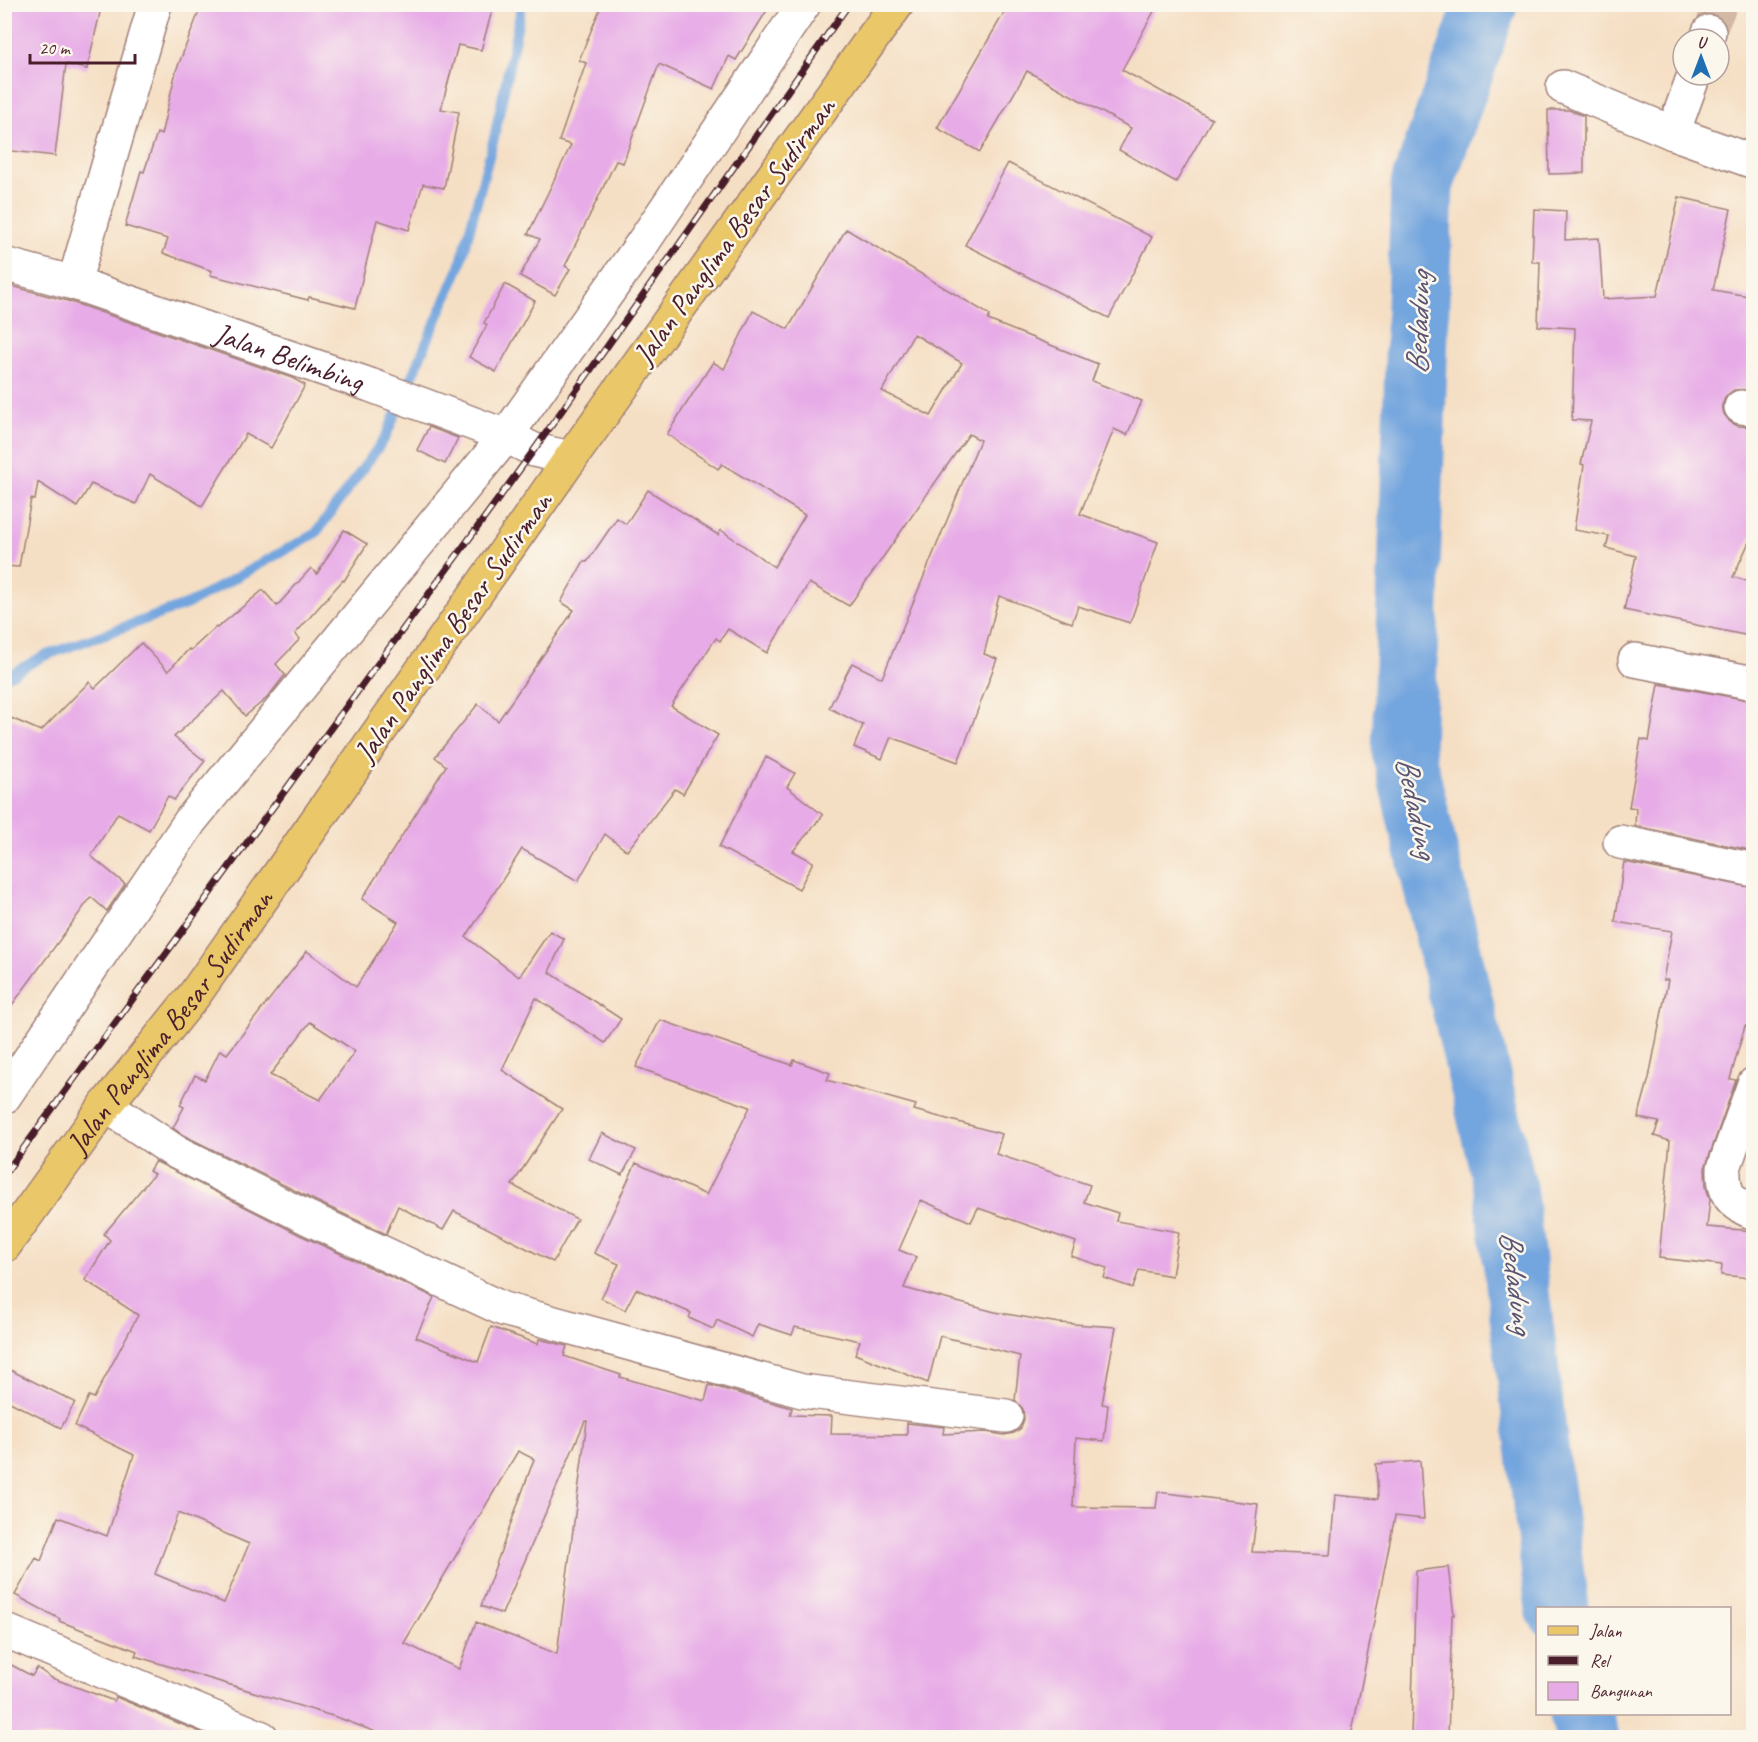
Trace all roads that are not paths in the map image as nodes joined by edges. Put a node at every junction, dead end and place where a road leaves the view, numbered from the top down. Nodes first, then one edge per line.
1 (155, 4) edge
2 (804, 4) edge
3 (897, 4) edge
4 (1563, 87) dead end
5 (1690, 87) edge
6 (1673, 133) junction
7 (1754, 162) edge
8 (4, 264) edge
9 (74, 283) junction
10 (506, 436) junction
11 (571, 458) junction
12 (1635, 660) dead end
13 (1754, 683) edge
14 (1620, 842) dead end
15 (1754, 870) edge
16 (1754, 1084) edge
17 (4, 1096) edge
18 (105, 1105) junction
19 (1754, 1213) edge
20 (4, 1246) edge
21 (1006, 1416) dead end
22 (4, 1630) edge
23 (262, 1737) edge

1 - 9 street
2 - 10 street
3 - 11 main road, Jalan Panglima Besar Sudirman
4 - 6 street
5 - 6 street
6 - 7 street
8 - 9 street, Jalan Belimbing
9 - 10 street, Jalan Belimbing
10 - 11 street, Jalan Belimbing
10 - 17 street
11 - 18 main road, Jalan Panglima Besar Sudirman
12 - 13 street
14 - 15 street
16 - 19 street
18 - 20 main road, Jalan Panglima Besar Sudirman
18 - 21 street
22 - 23 street

